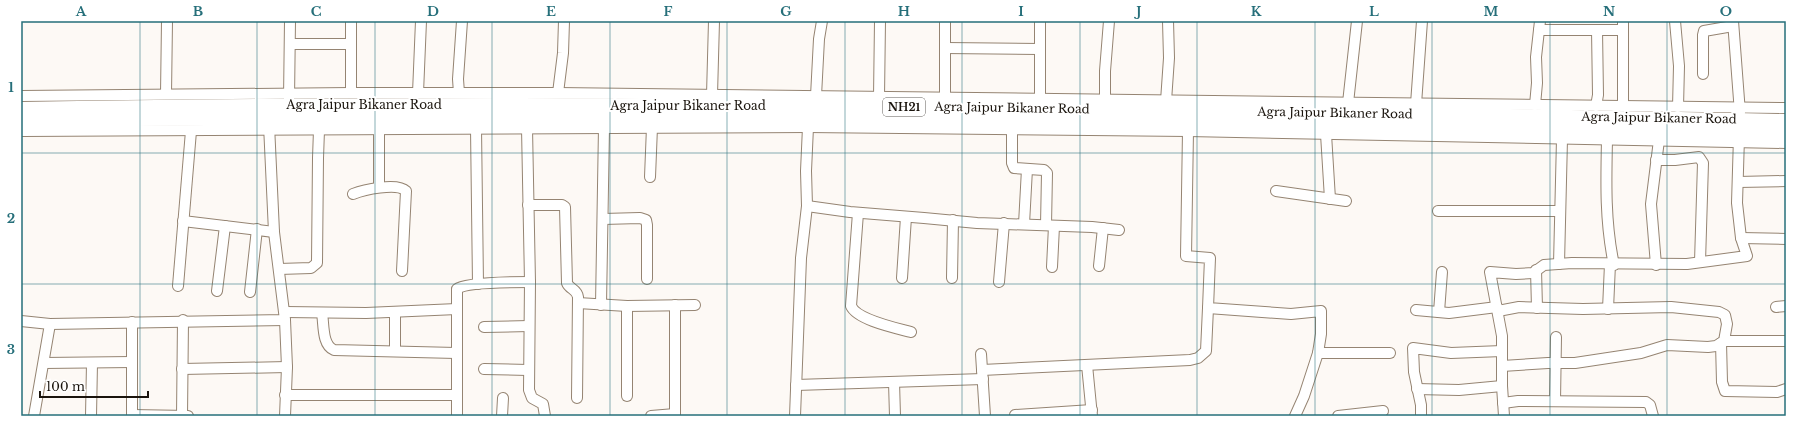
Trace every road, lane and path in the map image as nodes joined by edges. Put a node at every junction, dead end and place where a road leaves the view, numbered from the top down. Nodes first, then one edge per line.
1 (167, 21) edge
2 (290, 21) edge
3 (351, 21) edge
4 (421, 21) edge
5 (462, 21) edge
6 (564, 21) edge
7 (714, 21) edge
8 (822, 21) edge
9 (880, 21) edge
10 (945, 21) edge
11 (1040, 21) edge
12 (1109, 21) edge
13 (1168, 21) edge
14 (1357, 21) edge
15 (1422, 21) edge
16 (1675, 21) edge
17 (1733, 24) edge
18 (1540, 25) edge
19 (1580, 25) edge
20 (1623, 25) edge
21 (1597, 30) junction
22 (290, 44) junction
23 (351, 44) junction
24 (945, 48) junction
25 (1039, 49) junction
26 (1704, 74) dead end
27 (351, 93) junction
28 (418, 93) junction
29 (459, 93) junction
30 (558, 93) junction
31 (166, 94) junction
32 (712, 95) junction
33 (21, 96) edge
34 (816, 96) junction
35 (879, 97) junction
36 (945, 98) junction
37 (289, 99) junction
38 (1040, 99) junction
39 (1105, 100) junction
40 (1166, 100) junction
41 (1348, 103) junction
42 (1416, 104) junction
43 (1535, 105) junction
44 (1596, 106) junction
45 (1623, 106) junction
46 (1678, 107) junction
47 (1786, 108) edge
48 (21, 109) edge
49 (270, 118) junction
50 (21, 120) edge
51 (1786, 121) edge
52 (1740, 125) junction
53 (604, 127) junction
54 (652, 127) junction
55 (808, 127) junction
56 (476, 128) junction
57 (527, 128) junction
58 (379, 129) junction
59 (1012, 129) junction
60 (320, 130) junction
61 (21, 131) edge
62 (191, 131) junction
63 (1188, 131) junction
64 (1786, 132) edge
65 (1326, 134) junction
66 (1562, 139) junction
67 (1607, 140) junction
68 (1659, 140) junction
69 (1786, 143) edge
70 (1656, 160) junction
71 (1027, 169) junction
72 (650, 177) dead end
73 (1786, 181) edge
74 (1738, 182) junction
75 (379, 187) junction
76 (1276, 191) dead end
77 (352, 194) dead end
78 (1330, 199) junction
79 (1346, 201) dead end
80 (528, 205) junction
81 (807, 206) junction
82 (1438, 211) dead end
83 (1560, 211) junction
84 (858, 213) junction
85 (906, 217) junction
86 (603, 219) junction
87 (953, 220) junction
88 (183, 221) junction
89 (1004, 223) junction
90 (1024, 224) junction
91 (225, 226) junction
92 (1050, 226) junction
93 (1103, 228) junction
94 (257, 229) junction
95 (1119, 230) dead end
96 (274, 232) junction
97 (1741, 238) junction
98 (1786, 239) edge
99 (1700, 262) junction
100 (1559, 264) junction
101 (1612, 264) junction
102 (1656, 265) junction
103 (1099, 266) dead end
104 (1052, 268) dead end
105 (279, 269) junction
106 (1536, 270) junction
107 (402, 271) dead end
108 (1442, 272) dead end
109 (902, 278) dead end
110 (952, 278) dead end
111 (647, 279) dead end
112 (530, 282) junction
113 (1000, 282) dead end
114 (478, 284) junction
115 (178, 286) dead end
116 (217, 292) dead end
117 (250, 292) dead end
118 (578, 303) junction
119 (602, 305) junction
120 (675, 305) junction
121 (694, 305) dead end
122 (627, 306) junction
123 (1208, 308) junction
124 (1537, 308) junction
125 (457, 309) junction
126 (1497, 309) junction
127 (1608, 309) junction
128 (1416, 310) dead end
129 (395, 312) junction
130 (1439, 312) junction
131 (322, 313) junction
132 (285, 316) junction
133 (183, 320) junction
134 (21, 321) edge
135 (132, 322) junction
136 (50, 324) junction
137 (529, 326) junction
138 (484, 327) dead end
139 (911, 332) dead end
140 (1556, 337) dead end
141 (1786, 341) edge
142 (1723, 342) junction
143 (395, 351) junction
144 (1502, 351) junction
145 (456, 353) junction
146 (1318, 353) junction
147 (1390, 353) dead end
148 (981, 354) dead end
149 (132, 362) junction
150 (44, 363) junction
151 (92, 363) junction
152 (1556, 363) junction
153 (1087, 365) junction
154 (1502, 366) junction
155 (287, 367) junction
156 (182, 369) junction
157 (484, 370) dead end
158 (528, 370) junction
159 (982, 374) junction
160 (894, 382) junction
161 (796, 385) junction
162 (1502, 386) junction
163 (1417, 389) junction
164 (1786, 389) edge
165 (285, 395) junction
166 (457, 395) junction
167 (627, 396) dead end
168 (503, 398) dead end
169 (577, 398) dead end
170 (1555, 401) junction
171 (1503, 403) junction
172 (1383, 411) dead end
173 (1092, 413) edge
174 (675, 415) edge
175 (1015, 415) dead end
176 (34, 416) edge
177 (91, 416) edge
178 (132, 416) edge
179 (182, 416) edge
180 (188, 416) edge
181 (285, 416) edge
182 (457, 416) edge
183 (502, 416) edge
184 (545, 416) edge
185 (652, 416) edge
186 (795, 416) edge
187 (895, 416) edge
188 (985, 416) edge
189 (1295, 416) edge
190 (1338, 416) edge
191 (1421, 416) edge
192 (1504, 416) edge
193 (1653, 416) edge

1 - 31 street
2 - 22 street
3 - 23 street
4 - 28 street
5 - 29 street
6 - 30 street
7 - 32 street
8 - 34 street
9 - 35 street
10 - 24 street
11 - 25 street
12 - 39 street
13 - 40 street
14 - 41 street
15 - 42 street
16 - 46 street
17 - 26 street
17 - 52 street
18 - 19 street
18 - 43 street
19 - 21 street
20 - 21 street
20 - 45 street
21 - 44 street
22 - 23 street
22 - 37 street
23 - 27 street
24 - 25 street
24 - 36 street
25 - 38 street
27 - 28 street
27 - 37 street
28 - 29 street
29 - 30 street
30 - 32 street
31 - 33 street
31 - 37 street
32 - 34 street
34 - 35 street
35 - 36 street
36 - 38 street
37 - 49 highway, Agra Jaipur Bikaner Road / NH21
37 - 52 highway, Agra Jaipur Bikaner Road / NH21
38 - 39 street
39 - 40 street
40 - 41 street
41 - 42 street
42 - 43 street
43 - 44 street
44 - 45 street
45 - 46 street
46 - 52 street
47 - 52 street
48 - 49 highway, Agra Jaipur Bikaner Road / NH21
49 - 50 highway, Agra Jaipur Bikaner Road / NH21
49 - 52 highway, Agra Jaipur Bikaner Road / NH21
49 - 60 street
49 - 62 street
49 - 96 street
51 - 52 highway, Agra Jaipur Bikaner Road / NH21
52 - 64 highway, Agra Jaipur Bikaner Road / NH21
52 - 68 street
52 - 69 street
52 - 74 street
53 - 54 street
53 - 57 street
53 - 86 street
54 - 55 street
54 - 72 street
55 - 59 street
55 - 81 street
56 - 57 street
56 - 58 street
56 - 114 street
57 - 80 street
58 - 60 street
58 - 75 street
59 - 63 street
59 - 71 street
60 - 105 street
61 - 62 street
62 - 88 street
63 - 65 street
63 - 123 street
65 - 66 street
65 - 78 street
66 - 67 street
66 - 83 street
67 - 68 street
67 - 101 street
68 - 70 street
70 - 99 street
70 - 102 street
71 - 90 street
71 - 92 street
73 - 74 street
74 - 97 street
75 - 77 street
75 - 107 street
76 - 78 street
78 - 79 street
80 - 112 street
80 - 118 street
81 - 84 street
81 - 161 street
82 - 83 street
83 - 100 street
84 - 85 street
84 - 139 street
85 - 87 street
85 - 109 street
86 - 111 street
86 - 119 street
87 - 89 street
87 - 110 street
88 - 91 street
88 - 115 street
89 - 90 street
89 - 113 street
90 - 92 street
91 - 94 street
91 - 116 street
92 - 93 street
92 - 104 street
93 - 95 street
93 - 103 street
94 - 96 street
94 - 117 street
96 - 105 street
97 - 98 street
97 - 99 street
99 - 102 street
100 - 101 street
100 - 106 street
101 - 102 street
101 - 127 street
105 - 132 street
106 - 124 street
106 - 126 street
108 - 130 street
112 - 114 street
112 - 137 street
114 - 125 street
118 - 119 street
118 - 169 street
119 - 122 street
120 - 121 street
120 - 122 street
120 - 174 street
122 - 167 street
123 - 146 street
123 - 153 street
124 - 126 street
124 - 127 street
125 - 129 street
125 - 145 street
126 - 130 street
126 - 144 street
127 - 142 street
128 - 130 street
129 - 131 street
129 - 143 street
131 - 132 street
131 - 143 street
132 - 133 street
132 - 155 street
133 - 135 street
133 - 156 street
134 - 136 street
135 - 136 street
135 - 149 street
136 - 150 street
137 - 138 street
137 - 158 street
140 - 152 street
141 - 142 street
142 - 152 street
142 - 164 street
143 - 145 street
144 - 154 street
144 - 163 street
145 - 166 street
146 - 147 street
146 - 189 street
148 - 159 street
149 - 151 street
149 - 178 street
150 - 151 street
150 - 176 street
151 - 177 street
152 - 154 street
152 - 170 street
153 - 159 street
153 - 173 street
154 - 162 street
155 - 156 street
155 - 165 street
156 - 179 street
157 - 158 street
158 - 184 street
159 - 160 street
159 - 188 street
160 - 161 street
160 - 187 street
161 - 186 street
162 - 163 street
162 - 171 street
163 - 191 street
165 - 166 street
165 - 181 street
166 - 182 street
168 - 183 street
170 - 171 street
170 - 193 street
171 - 192 street
172 - 190 street
173 - 175 street
174 - 185 street
178 - 179 street
179 - 180 street

